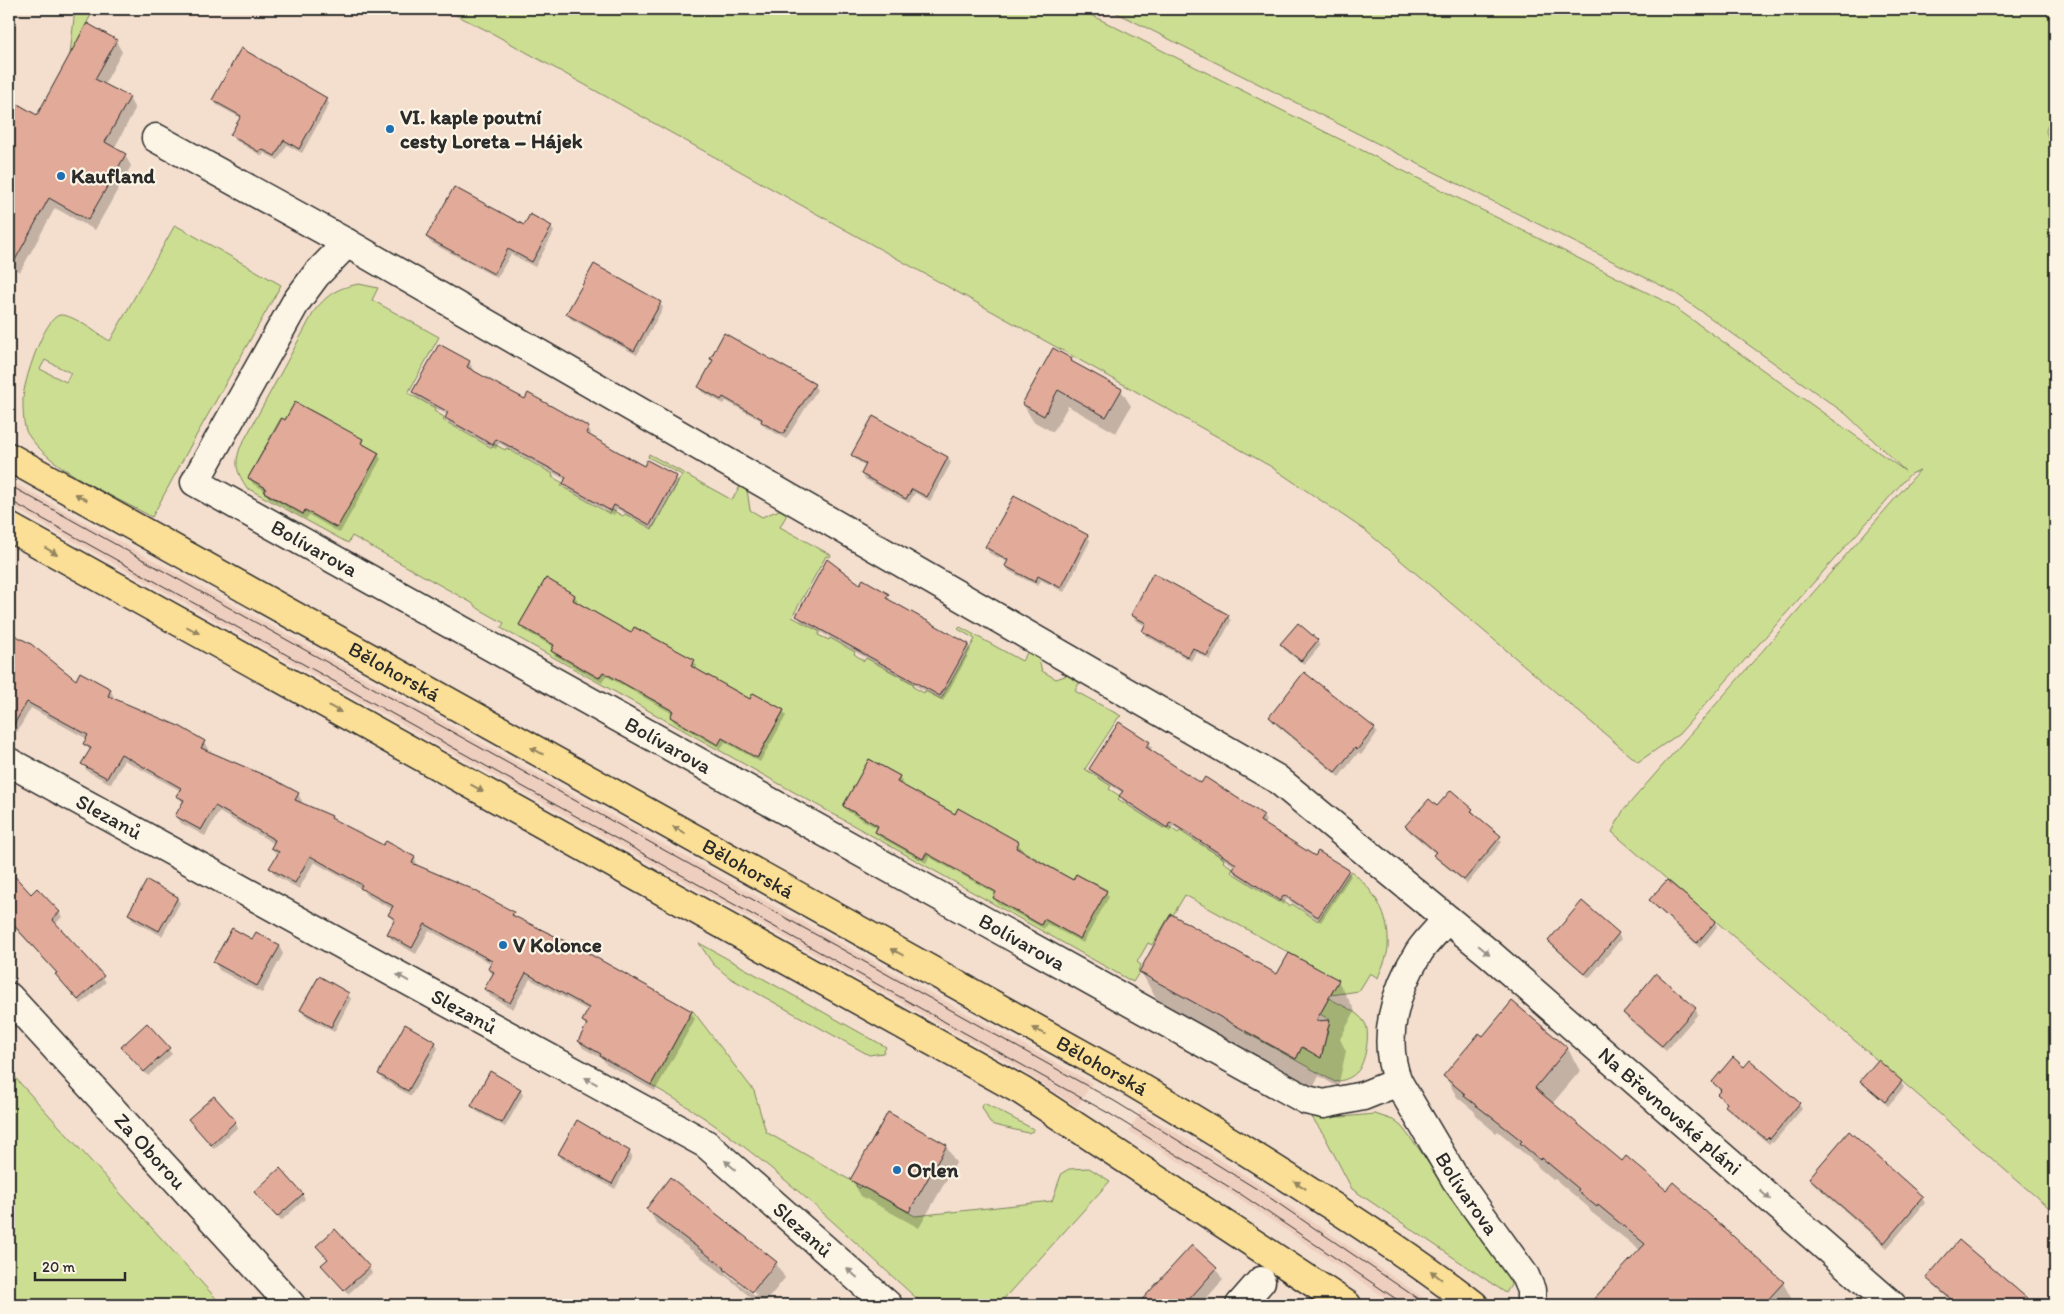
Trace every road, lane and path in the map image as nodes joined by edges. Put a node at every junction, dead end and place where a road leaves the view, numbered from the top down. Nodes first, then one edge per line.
1 (156, 138) dead end
2 (347, 242) junction
3 (9, 456) edge
4 (9, 527) edge
5 (9, 762) edge
6 (1447, 919) junction
7 (9, 997) edge
8 (1398, 1082) junction
9 (1261, 1281) dead end
10 (290, 1305) edge
11 (888, 1305) edge
12 (1240, 1305) edge
13 (1347, 1305) edge
14 (1474, 1305) edge
15 (1531, 1305) edge
16 (1892, 1305) edge

1 - 2 street
2 - 6 street
2 - 8 street, Bolívarova
14 -> 3 main road, Bělohorská
4 -> 13 main road
11 -> 5 street, Slezanů
6 - 8 street, Bolívarova
6 -> 16 street, Na Břevnovské pláni
7 - 10 street, Za Oborou
8 - 15 street, Bolívarova
9 - 12 street

